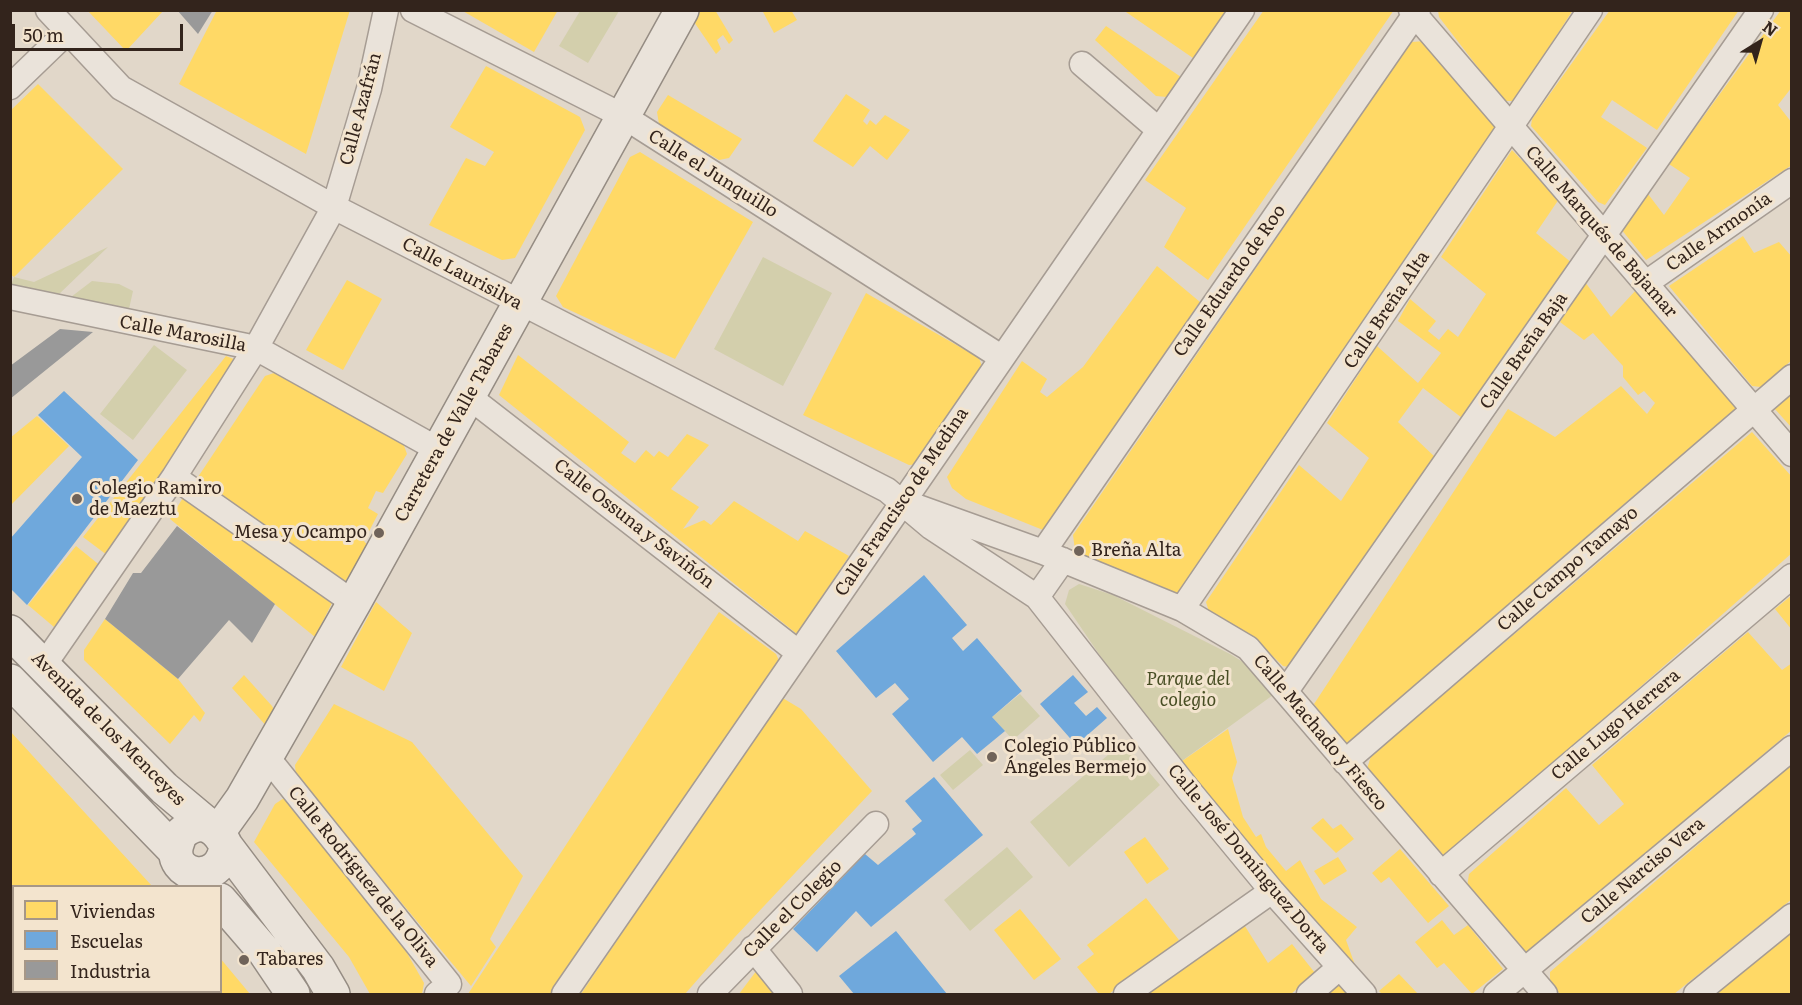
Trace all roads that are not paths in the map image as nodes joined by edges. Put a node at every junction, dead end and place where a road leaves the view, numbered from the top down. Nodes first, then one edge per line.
1 (48, 10) edge
2 (386, 10) edge
3 (413, 10) edge
4 (682, 10) edge
5 (1242, 10) edge
6 (1590, 10) edge
7 (1761, 10) edge
8 (1414, 12) edge
9 (67, 32) junction
10 (1082, 64) dead end
11 (10, 87) edge
12 (623, 116) junction
13 (1512, 128) junction
14 (1159, 130) junction
15 (1791, 182) edge
16 (334, 207) junction
17 (1605, 236) junction
18 (1646, 283) junction
19 (10, 297) edge
20 (520, 305) junction
21 (256, 348) junction
22 (1001, 357) junction
23 (1791, 377) edge
24 (468, 396) junction
25 (1753, 410) junction
26 (439, 450) junction
27 (1791, 454) edge
28 (174, 477) junction
29 (902, 501) junction
30 (1053, 556) junction
31 (1791, 576) edge
32 (1037, 597) junction
33 (354, 603) junction
34 (1182, 609) junction
35 (10, 632) edge
36 (800, 653) junction
37 (44, 665) junction
38 (11, 683) edge
39 (1286, 691) junction
40 (1791, 748) edge
41 (267, 757) junction
42 (1345, 762) junction
43 (876, 824) dead end
44 (218, 834) junction
45 (190, 874) edge
46 (1441, 874) junction
47 (1272, 891) junction
48 (222, 902) edge
49 (1791, 916) edge
50 (753, 948) junction
51 (1340, 967) junction
52 (1524, 970) junction
53 (293, 994) edge
54 (333, 994) edge
55 (437, 994) edge
56 (564, 994) edge
57 (710, 994) edge
58 (790, 994) edge
59 (1126, 994) edge
60 (1309, 994) edge
61 (1364, 994) edge
62 (1496, 994) edge
63 (1545, 994) edge
64 (1696, 994) edge

1 - 9 street, Calle Laurisilva
2 - 16 street, Calle Azafrán
3 - 12 street, Calle el Junquillo
4 - 12 main road, Carretera de Valle Tabares
5 - 14 street, Calle Francisco de Medina
6 - 13 street, Calle Breña Alta
7 - 17 street, Calle Breña Baja
8 - 13 street, Calle Marqués de Bajamar
8 - 30 street, Calle Eduardo de Roo
9 - 11 street
9 - 16 street, Calle Laurisilva
10 - 14 street
12 - 20 main road, Carretera de Valle Tabares
12 - 22 street, Calle el Junquillo
13 - 17 street, Calle Marqués de Bajamar
13 - 34 street, Calle Breña Alta
14 - 22 street, Calle Francisco de Medina
15 - 18 street, Calle Armonía
16 - 20 street, Calle Laurisilva
16 - 21 street, Calle Azafrán
17 - 18 street, Calle Marqués de Bajamar
17 - 39 street, Calle Breña Baja
18 - 25 street, Calle Marqués de Bajamar
19 - 21 street, Calle Marosilla
20 - 24 main road, Carretera de Valle Tabares
20 - 29 street, Calle Laurisilva
21 - 26 street, Calle Marosilla
21 - 28 street, Calle Azafrán
22 - 29 street, Calle Francisco de Medina
23 - 25 street, Calle Campo Tamayo
24 - 26 main road, Carretera de Valle Tabares
24 - 36 street, Calle Ossuna y Saviñón
25 - 27 street, Calle Marqués de Bajamar
25 - 42 street, Calle Campo Tamayo
26 - 33 main road, Carretera de Valle Tabares
28 - 33 street
28 - 37 street, Calle Azafrán
29 - 30 street, Calle Machado y Fiesco
29 - 32 street, Calle José Domínguez Dorta
29 - 36 street, Calle Francisco de Medina
30 - 32 street, Calle Eduardo de Roo
30 - 34 street, Calle Machado y Fiesco
31 - 46 street, Calle Lugo Herrera
32 - 47 street, Calle José Domínguez Dorta
33 - 41 main road, Carretera de Valle Tabares
34 - 39 street, Calle Machado y Fiesco
35 - 37 main road, Avenida de los Menceyes
36 - 56 street, Calle Francisco de Medina
37 - 44 main road, Avenida de los Menceyes
38 - 45 main road, Avenida de los Menceyes
39 - 42 street, Calle Machado y Fiesco
40 - 52 street, Calle Narciso Vera
41 - 44 main road, Carretera de Valle Tabares
41 - 55 street, Calle Rodríguez de la Oliva
42 - 46 street, Calle Machado y Fiesco
43 - 50 street, Calle el Colegio
44 - 45 main road
44 - 45 main road
44 - 54 main road, Avenida de los Menceyes
46 - 52 street, Calle Machado y Fiesco
47 - 51 street, Calle José Domínguez Dorta
47 - 59 street
48 - 53 main road
49 - 64 street
50 - 57 street, Calle el Colegio
50 - 58 street
51 - 60 street
51 - 61 street, Calle José Domínguez Dorta
52 - 62 street, Calle Narciso Vera
52 - 63 street, Calle Machado y Fiesco

